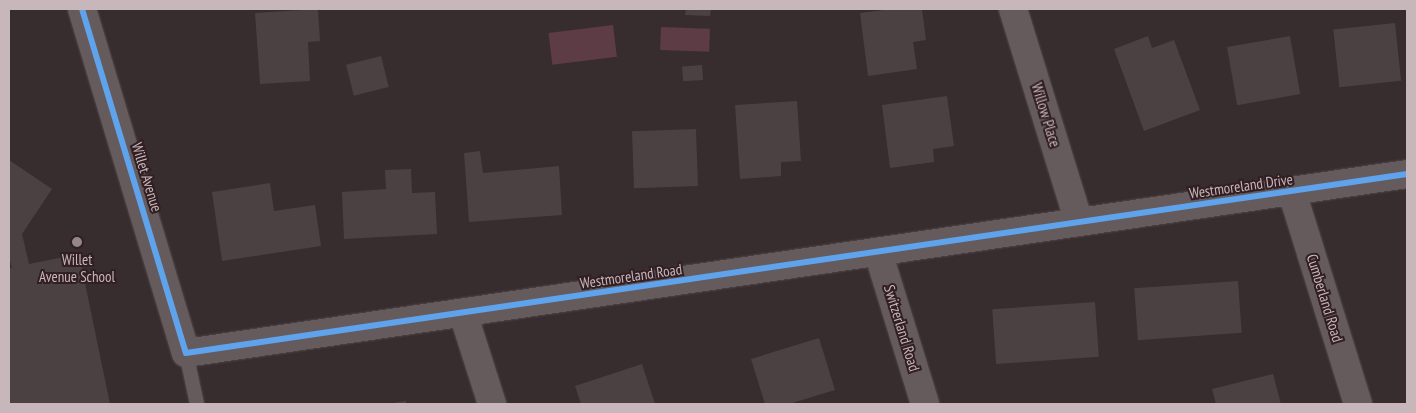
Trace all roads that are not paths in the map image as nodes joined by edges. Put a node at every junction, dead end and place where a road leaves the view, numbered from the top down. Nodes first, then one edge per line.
1 (82, 9) edge
2 (1013, 9) edge
3 (1407, 174) edge
4 (1292, 192) junction
5 (1079, 222) junction
6 (878, 252) junction
7 (463, 313) junction
8 (186, 353) junction
9 (197, 404) edge
10 (492, 404) edge
11 (925, 404) edge
12 (1358, 404) edge

1 - 8 street, Willet Avenue
2 - 5 street, Willow Place
3 - 4 street, Westmoreland Drive
4 - 5 street, Westmoreland Drive
4 - 12 street, Cumberland Road
5 - 6 street, Westmoreland Road
6 - 7 street, Westmoreland Road
6 - 11 street, Switzerland Road
7 - 8 street, Westmoreland Road
7 - 10 street
8 - 9 lane

